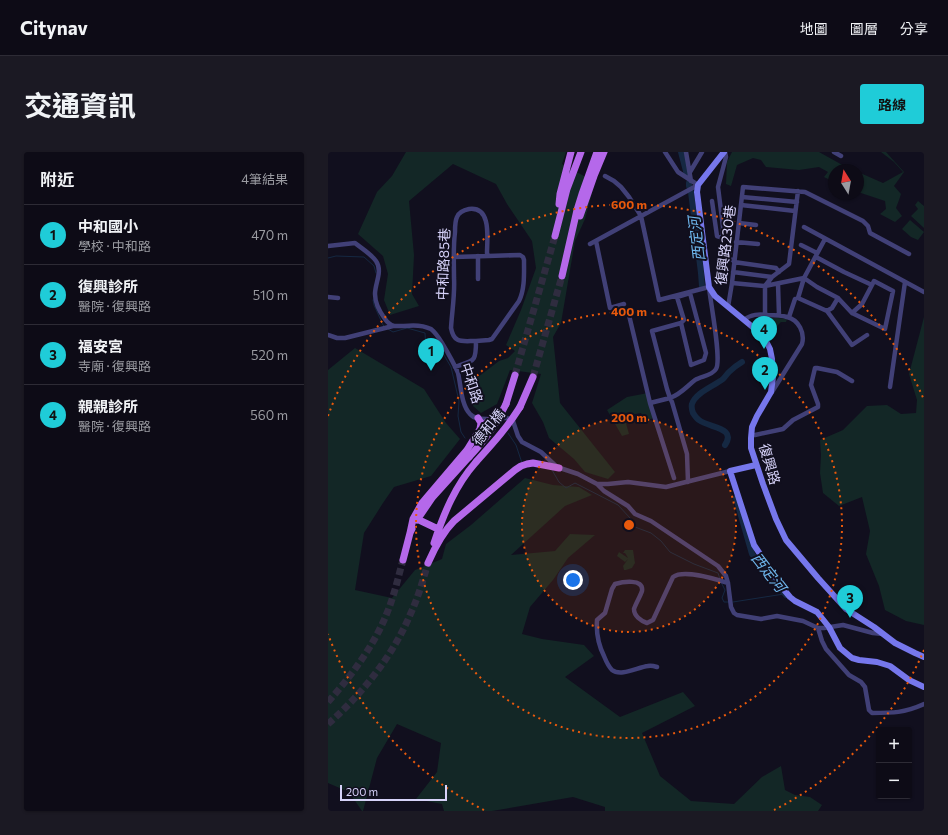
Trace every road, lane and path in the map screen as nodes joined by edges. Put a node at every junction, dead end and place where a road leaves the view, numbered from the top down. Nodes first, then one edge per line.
1 (571, 152) edge
2 (581, 152) edge
3 (597, 152) edge
4 (604, 152) edge
5 (665, 152) edge
6 (686, 152) edge
7 (702, 152) edge
8 (725, 152) edge
9 (834, 152) edge
10 (841, 156) dead end
11 (690, 172) junction
12 (605, 176) dead end
13 (691, 181) junction
14 (698, 185) junction
15 (798, 191) junction
16 (742, 197) junction
17 (712, 201) dead end
18 (797, 202) junction
19 (741, 205) junction
20 (795, 211) junction
21 (642, 216) junction
22 (739, 223) junction
23 (756, 225) dead end
24 (804, 227) dead end
25 (723, 238) junction
26 (571, 239) junction
27 (825, 239) junction
28 (596, 241) junction
29 (736, 242) junction
30 (590, 244) dead end
31 (758, 244) dead end
32 (801, 245) dead end
33 (328, 246) edge
34 (909, 254) dead end
35 (817, 255) junction
36 (478, 256) junction
37 (488, 256) junction
38 (454, 257) junction
39 (734, 261) junction
40 (733, 272) junction
41 (779, 272) junction
42 (562, 276) tunnel mouth
43 (772, 277) junction
44 (804, 278) junction
45 (478, 279) dead end
46 (905, 282) junction
47 (732, 283) junction
48 (873, 283) junction
49 (778, 284) junction
50 (765, 286) junction
51 (709, 287) junction
52 (924, 292) edge
53 (328, 297) edge
54 (338, 298) dead end
55 (713, 298) junction
56 (838, 298) junction
57 (796, 299) dead end
58 (624, 304) dead end
59 (728, 307) junction
60 (628, 311) dead end
61 (827, 312) junction
62 (852, 313) junction
63 (765, 314) junction
64 (779, 315) junction
65 (789, 317) junction
66 (744, 320) junction
67 (681, 323) junction
68 (391, 327) junction
69 (328, 335) edge
70 (867, 335) dead end
71 (476, 341) junction
72 (455, 367) junction
73 (515, 375) tunnel mouth
74 (533, 377) tunnel mouth
75 (852, 381) dead end
76 (890, 388) dead end
77 (771, 392) junction
78 (670, 398) junction
79 (507, 402) junction
80 (650, 403) junction
81 (521, 406) junction
82 (478, 418) junction
83 (491, 419) junction
84 (480, 429) junction
85 (751, 435) junction
86 (549, 464) junction
87 (756, 465) junction
88 (559, 468) joint
89 (731, 474) junction
90 (674, 478) dead end
91 (688, 482) junction
92 (597, 484) junction
93 (608, 484) junction
94 (604, 491) junction
95 (417, 519) junction
96 (438, 528) junction
97 (410, 533) junction
98 (403, 560) tunnel mouth
99 (723, 572) junction
100 (721, 580) junction
101 (829, 627) junction
102 (818, 628) junction
103 (883, 634) junction
104 (924, 657) edge
105 (657, 667) dead end
106 (924, 687) edge
107 (924, 704) edge

1 - 2 main road
3 - 26 main road
4 - 26 main road
5 - 13 street
6 - 11 street
7 - 11 street
8 - 14 street
8 - 25 street
9 - 10 street
11 - 13 street
12 - 21 street
13 - 14 street
14 - 21 street
14 - 51 street, 復興路
15 - 16 street, 復興路230巷
15 - 18 street
15 - 34 street
16 - 18 street
16 - 19 street, 復興路230巷
17 - 25 street
18 - 20 street
19 - 20 street
19 - 22 street, 復興路230巷
20 - 41 street
21 - 28 street
21 - 51 street
22 - 23 street
22 - 29 street, 復興路230巷
24 - 27 street
25 - 39 street
26 - 42 main road
27 - 35 street
27 - 46 street
28 - 30 street
28 - 58 street
29 - 31 street
29 - 39 street, 復興路230巷
32 - 35 street
33 - 68 street
35 - 44 street
35 - 48 street
36 - 37 street
36 - 38 street
36 - 45 street
37 - 38 street, 中和路85巷
37 - 71 street, 中和路85巷
38 - 71 street, 中和路85巷
39 - 40 street, 復興路230巷
39 - 41 street
40 - 43 street
40 - 47 street, 復興路230巷
41 - 43 street
43 - 50 street
44 - 49 street
44 - 56 street
44 - 61 street
46 - 52 street
46 - 76 street
47 - 50 street
47 - 59 street, 復興路230巷
48 - 62 street
48 - 62 street
49 - 50 street
49 - 64 street
50 - 63 street
51 - 55 street, 復興路
53 - 54 street
55 - 59 street, 復興路
55 - 78 street
56 - 61 street
56 - 62 street
57 - 65 street
59 - 66 street, 復興路
60 - 80 street
61 - 70 street
63 - 64 street
63 - 66 street
64 - 65 street
65 - 77 street
66 - 77 street, 復興路
67 - 67 street
67 - 78 street
68 - 69 street
68 - 72 street, 中和路
71 - 72 street
72 - 82 street, 中和路
73 - 79 main road, 德和橋
74 - 81 main road, 德和橋
75 - 85 street
77 - 85 street, 復興路
78 - 80 street
78 - 91 street
79 - 81 main road
79 - 95 main road, 德和橋, bridge
80 - 90 street
81 - 96 main road, 德和橋, bridge
82 - 83 street, 中和路
82 - 84 main road
83 - 84 main road
83 - 86 street, 中和路
84 - 97 main road
85 - 87 street, 復興路
86 - 88 main road
86 - 96 main road, 德和橋
87 - 89 street
87 - 103 street, 復興路
88 - 92 street
89 - 91 street
89 - 101 street
91 - 93 street
92 - 93 street
92 - 94 street
93 - 94 street
94 - 99 street
95 - 96 main road
95 - 97 main road, 德和橋
97 - 98 main road
99 - 100 street
99 - 100 street
100 - 102 street
100 - 105 street
101 - 102 street
101 - 103 street
101 - 106 street
102 - 107 street
103 - 104 street, 復興路

